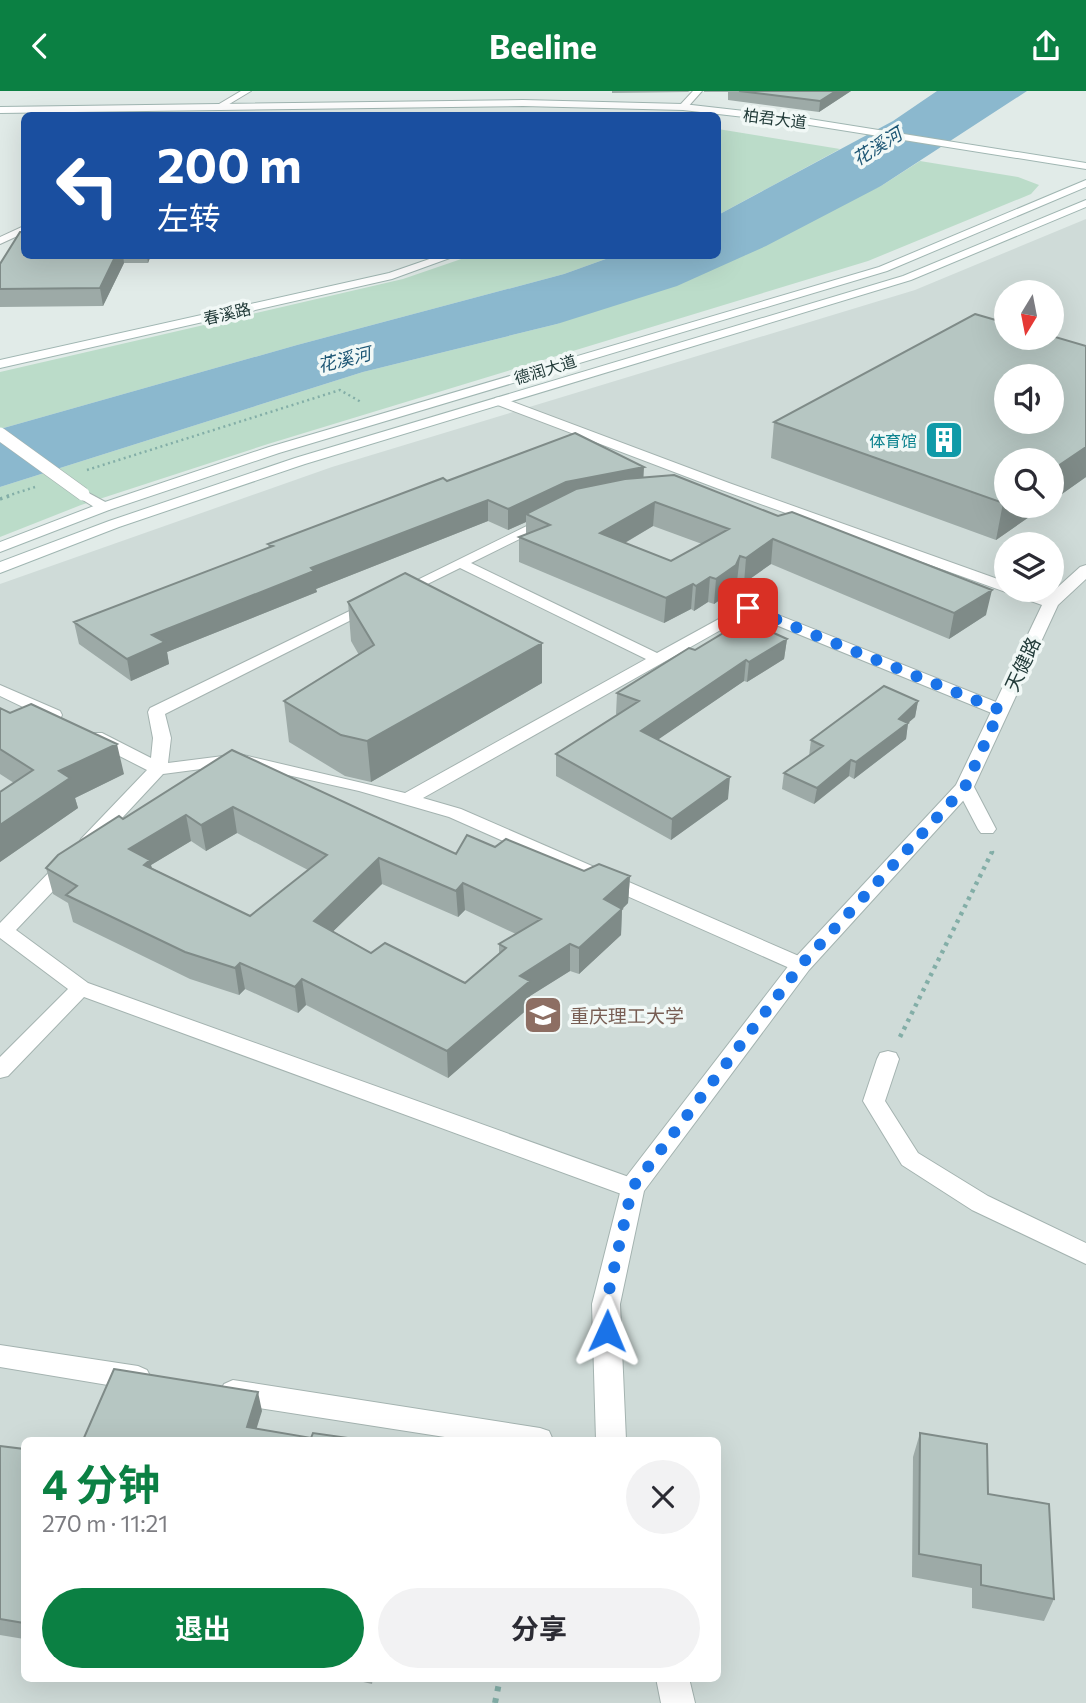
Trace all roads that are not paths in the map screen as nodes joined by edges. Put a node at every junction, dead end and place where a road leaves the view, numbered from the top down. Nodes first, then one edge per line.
1 (247, 91) edge
2 (698, 91) edge
3 (218, 107) junction
4 (683, 107) junction
5 (0, 110) edge
6 (21, 118) edge
7 (0, 119) edge
8 (721, 121) edge
9 (1086, 166) edge
10 (1086, 177) edge
11 (1086, 183) edge
12 (1086, 203) edge
13 (21, 230) edge
14 (0, 241) edge
15 (441, 259) edge
16 (0, 364) edge
17 (500, 401) junction
18 (0, 435) edge
19 (724, 486) junction
20 (686, 490) edge
21 (104, 507) junction
22 (559, 514) edge
23 (0, 547) edge
24 (460, 563) junction
25 (0, 568) edge
26 (1086, 570) edge
27 (994, 583) edge
28 (1051, 603) joint
29 (657, 659) junction
30 (0, 690) edge
31 (1000, 710) junction
32 (158, 769) junction
33 (965, 787) junction
34 (405, 801) junction
35 (988, 829) road end
36 (801, 965) junction
37 (81, 988) junction
38 (888, 1059) road end
39 (0, 1070) edge
40 (632, 1188) junction
41 (1086, 1254) edge
42 (0, 1356) edge
43 (162, 1381) edge
44 (202, 1388) edge
45 (520, 1437) edge
46 (611, 1437) edge
47 (673, 1682) edge
48 (678, 1703) edge

1 - 3 main road
2 - 4 main road
3 - 4 main road, 柏君大道
3 - 5 main road, 柏君大道
4 - 9 main road, 柏君大道
6 - 7 main road
8 - 10 main road, 柏君大道
11 - 21 main road, 德润大道
12 - 17 main road, 德润大道
13 - 14 main road
15 - 16 main road, 春溪路
17 - 19 main road
17 - 25 main road, 德润大道
18 - 21 main road, bridge
19 - 20 lane
19 - 27 main road
21 - 23 main road, 德润大道
22 - 24 lane
24 - 29 lane
24 - 32 lane
26 - 28 main road, 天健路
28 - 31 main road, 天健路
29 - 31 lane
29 - 34 lane
30 - 32 lane
31 - 33 main road, 天健路
32 - 34 lane
32 - 37 lane
33 - 35 lane
33 - 36 main road, 天健路
34 - 36 lane
36 - 40 main road, 天健路
37 - 39 lane
37 - 40 lane
38 - 41 lane
40 - 46 main road, 天健路
42 - 43 lane
44 - 45 lane
47 - 48 main road

